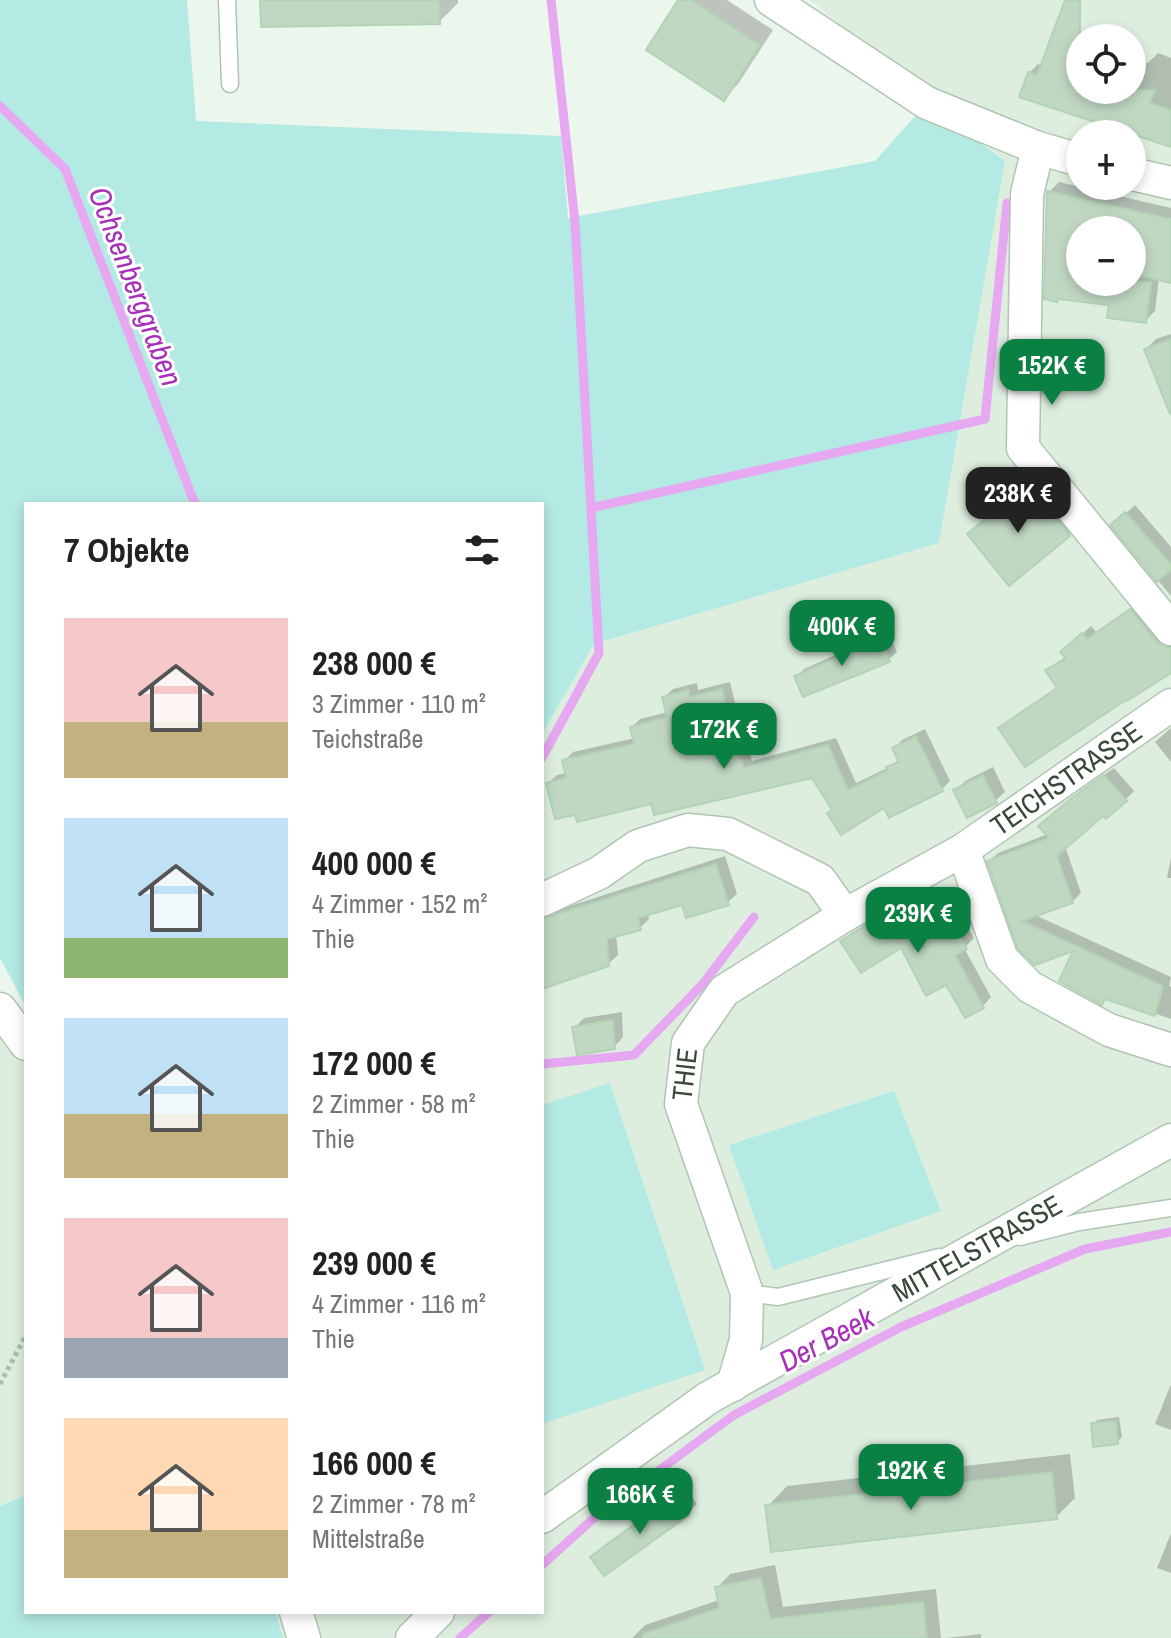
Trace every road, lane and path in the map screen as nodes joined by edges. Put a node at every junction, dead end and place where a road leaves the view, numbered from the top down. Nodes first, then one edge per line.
1 (227, 0) edge
2 (771, 0) edge
3 (230, 84) dead end
4 (1038, 148) junction
5 (1066, 156) edge
6 (1146, 177) edge
7 (1171, 183) edge
8 (1171, 629) edge
9 (1171, 705) edge
10 (963, 850) junction
11 (544, 899) edge
12 (845, 915) junction
13 (0, 1009) edge
14 (24, 1041) edge
15 (1171, 1050) edge
16 (1171, 1140) edge
17 (1171, 1208) edge
18 (979, 1248) junction
19 (747, 1293) junction
20 (24, 1339) edge
21 (0, 1384) edge
22 (733, 1385) junction
23 (544, 1516) edge
24 (297, 1614) edge
25 (436, 1614) edge
26 (304, 1638) edge
27 (412, 1638) edge

1 - 3 lane
2 - 4 street
4 - 5 street
4 - 8 street
6 - 7 street
9 - 10 street, TEICHSTRASSE
10 - 12 street, THIE
10 - 15 street
11 - 12 street
12 - 19 street, THIE
13 - 14 street
16 - 18 street, MITTELSTRASSE
17 - 18 lane
18 - 19 lane
18 - 22 street, MITTELSTRASSE
19 - 22 street, THIE
20 - 21 path
22 - 23 street, MITTELSTRASSE
24 - 26 street
25 - 27 street

